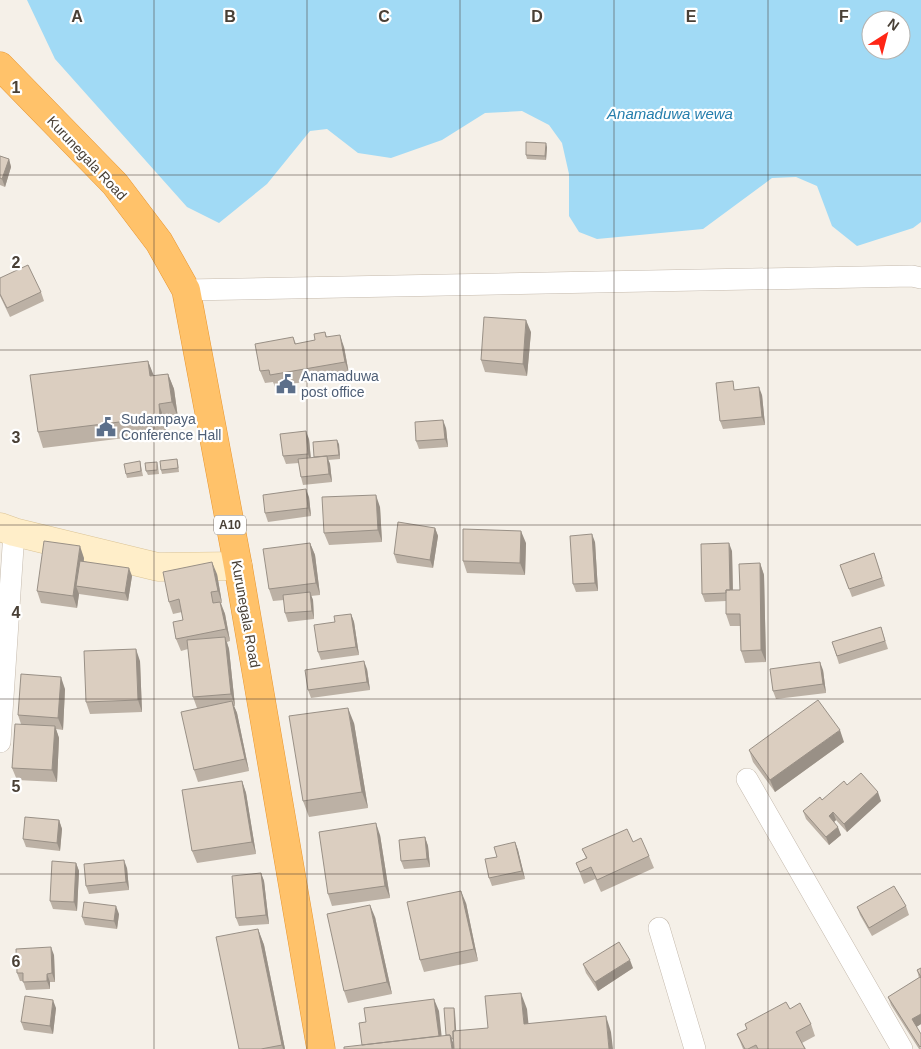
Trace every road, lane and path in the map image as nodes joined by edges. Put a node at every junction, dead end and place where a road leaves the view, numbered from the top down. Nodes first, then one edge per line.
1 (0, 66) edge
2 (921, 278) edge
3 (186, 290) junction
4 (7, 529) edge
5 (238, 566) junction
6 (0, 742) edge
7 (748, 779) dead end
8 (660, 928) dead end
9 (321, 1049) edge
10 (695, 1049) edge
11 (902, 1049) edge

1 - 3 highway, Kurunegala Road / A10
2 - 3 street
3 - 5 highway, Kurunegala Road / A10
4 - 5 street
4 - 6 street
5 - 9 highway, Kurunegala Road / A10
7 - 11 street
8 - 10 street

